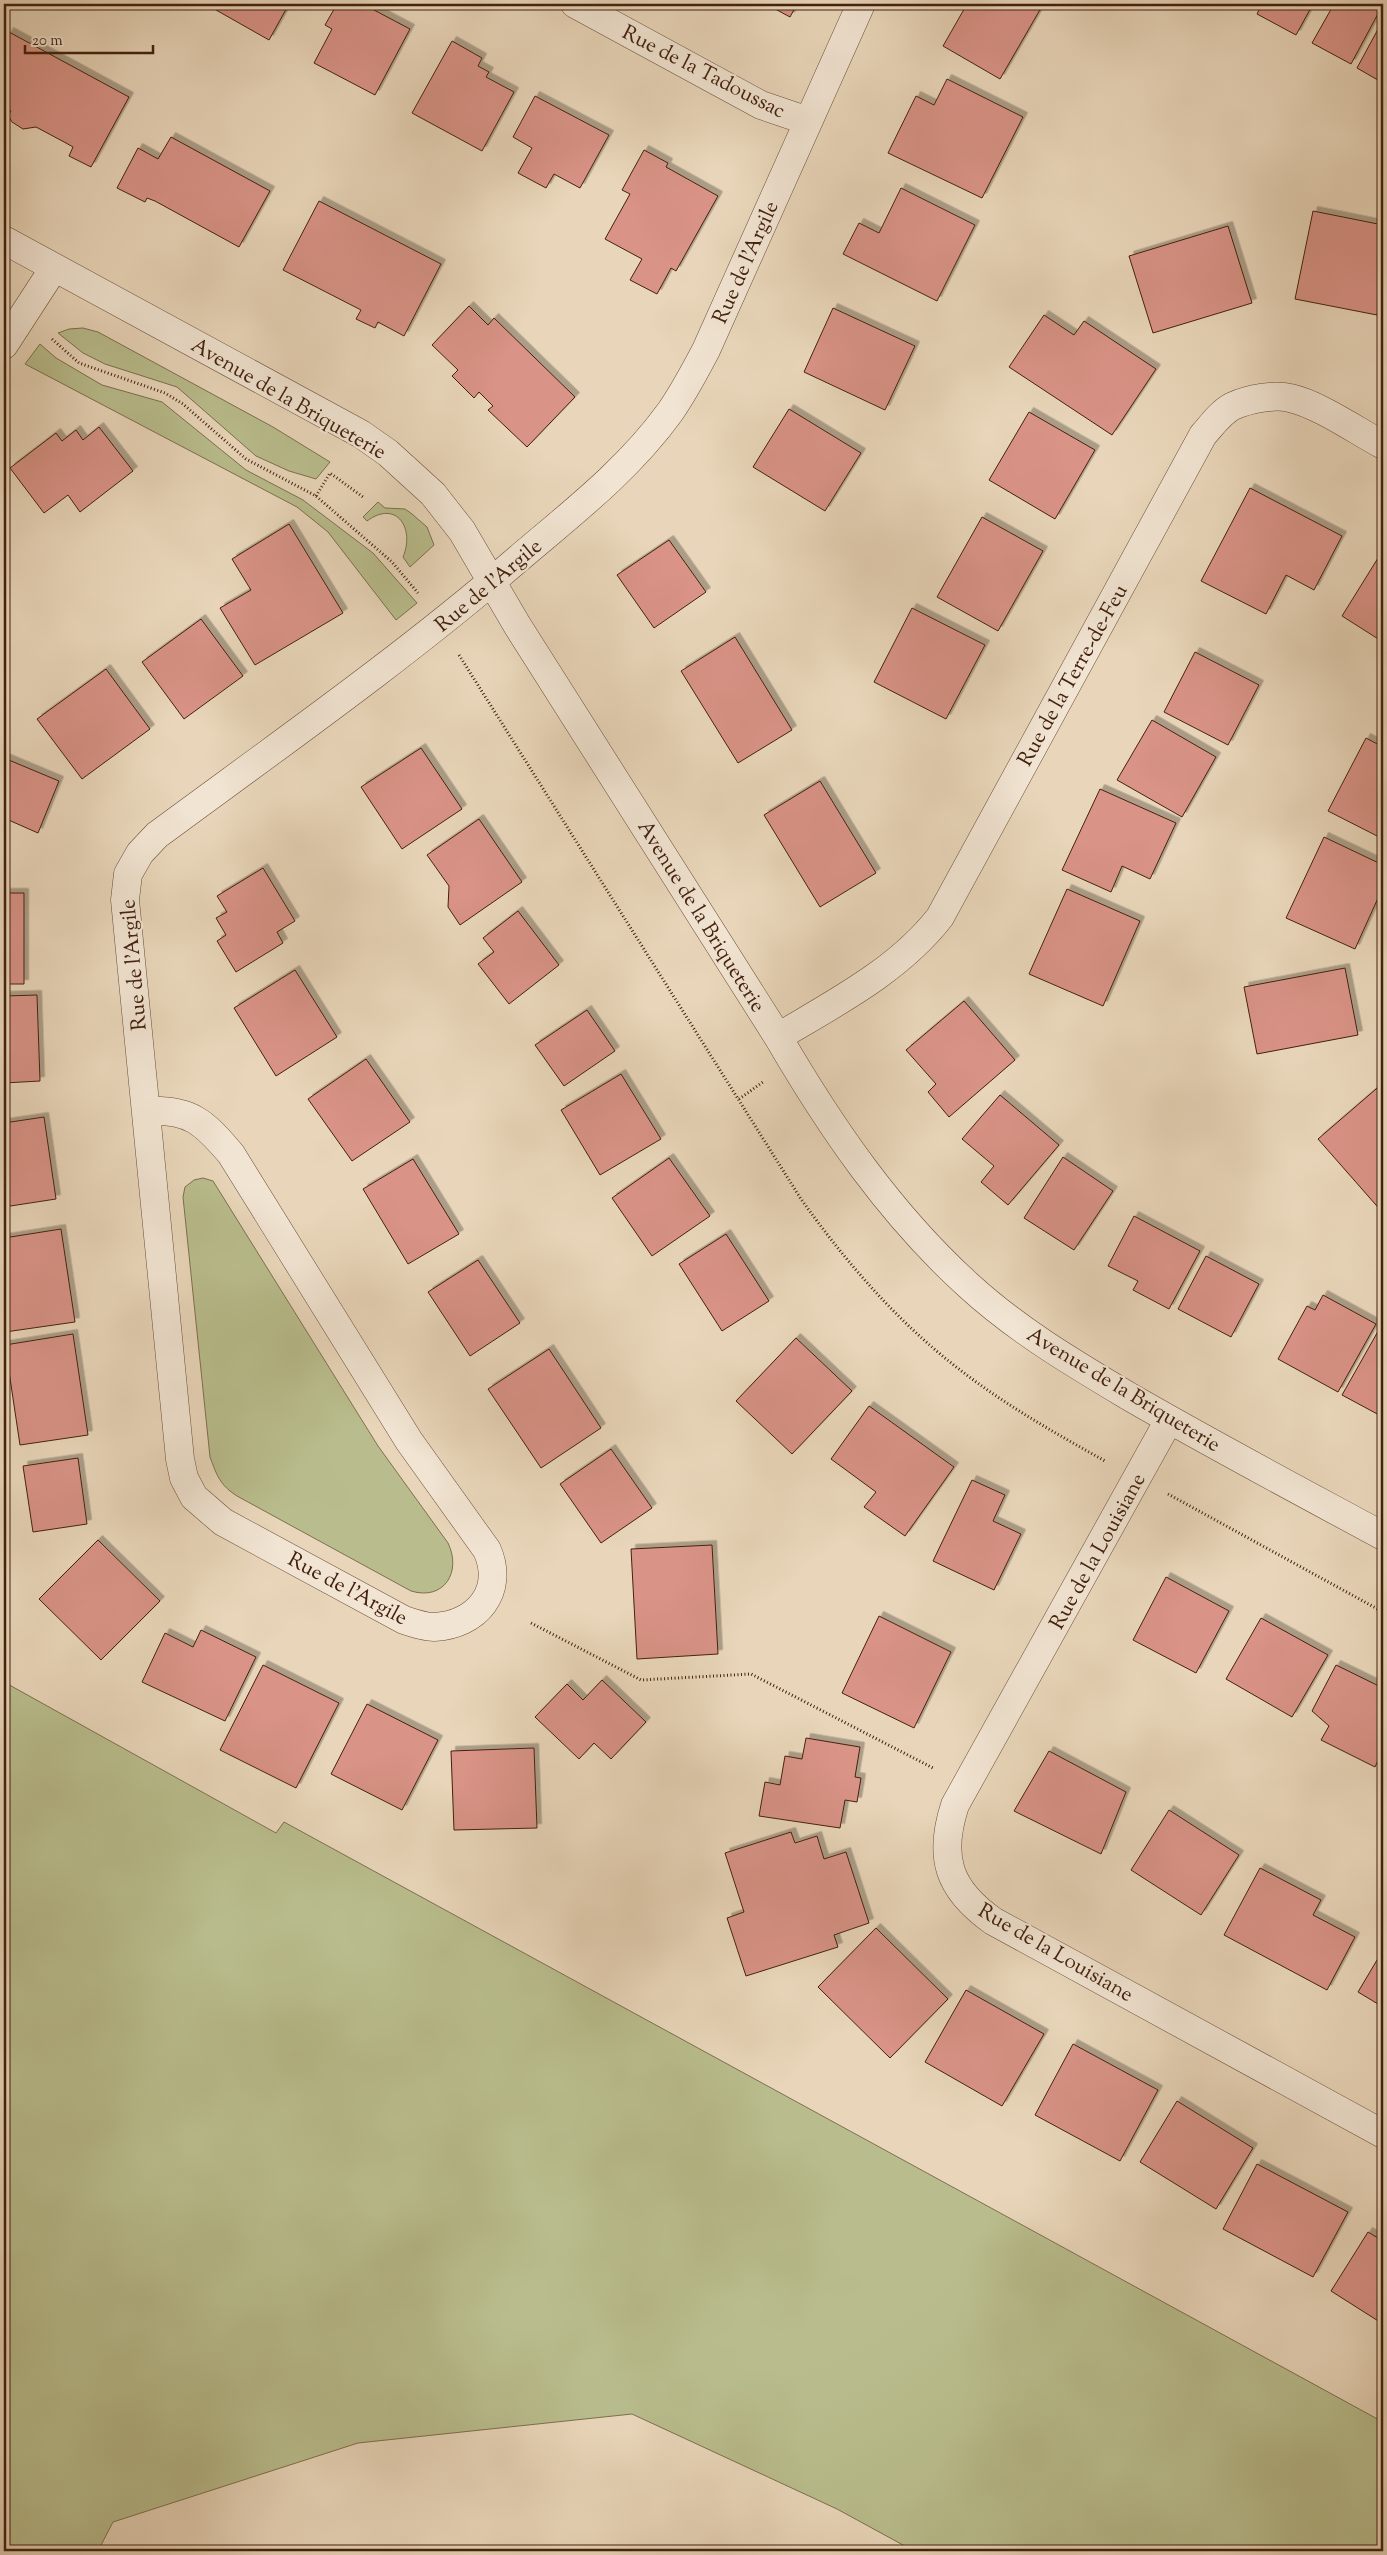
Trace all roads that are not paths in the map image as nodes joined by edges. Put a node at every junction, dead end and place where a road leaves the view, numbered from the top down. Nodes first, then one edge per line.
1 (574, 4) edge
2 (861, 4) edge
3 (808, 121) junction
4 (4, 240) edge
5 (54, 268) junction
6 (4, 345) edge
7 (1383, 445) edge
8 (492, 582) junction
9 (778, 1038) junction
10 (147, 1111) junction
11 (1169, 1420) junction
12 (1383, 1536) edge
13 (1383, 2134) edge

1 - 3 street, Rue de la Tadoussac
2 - 3 street, Rue de l'Argile
3 - 8 street, Rue de l'Argile
4 - 5 street, Avenue de la Briqueterie
5 - 6 street
5 - 8 street, Avenue de la Briqueterie
7 - 9 street, Rue de la Terre-de-Feu
8 - 9 street, Avenue de la Briqueterie
8 - 10 street, Rue de l'Argile
9 - 11 street, Avenue de la Briqueterie
10 - 10 street, Rue de l'Argile
11 - 12 street, Avenue de la Briqueterie
11 - 13 street, Rue de la Louisiane

